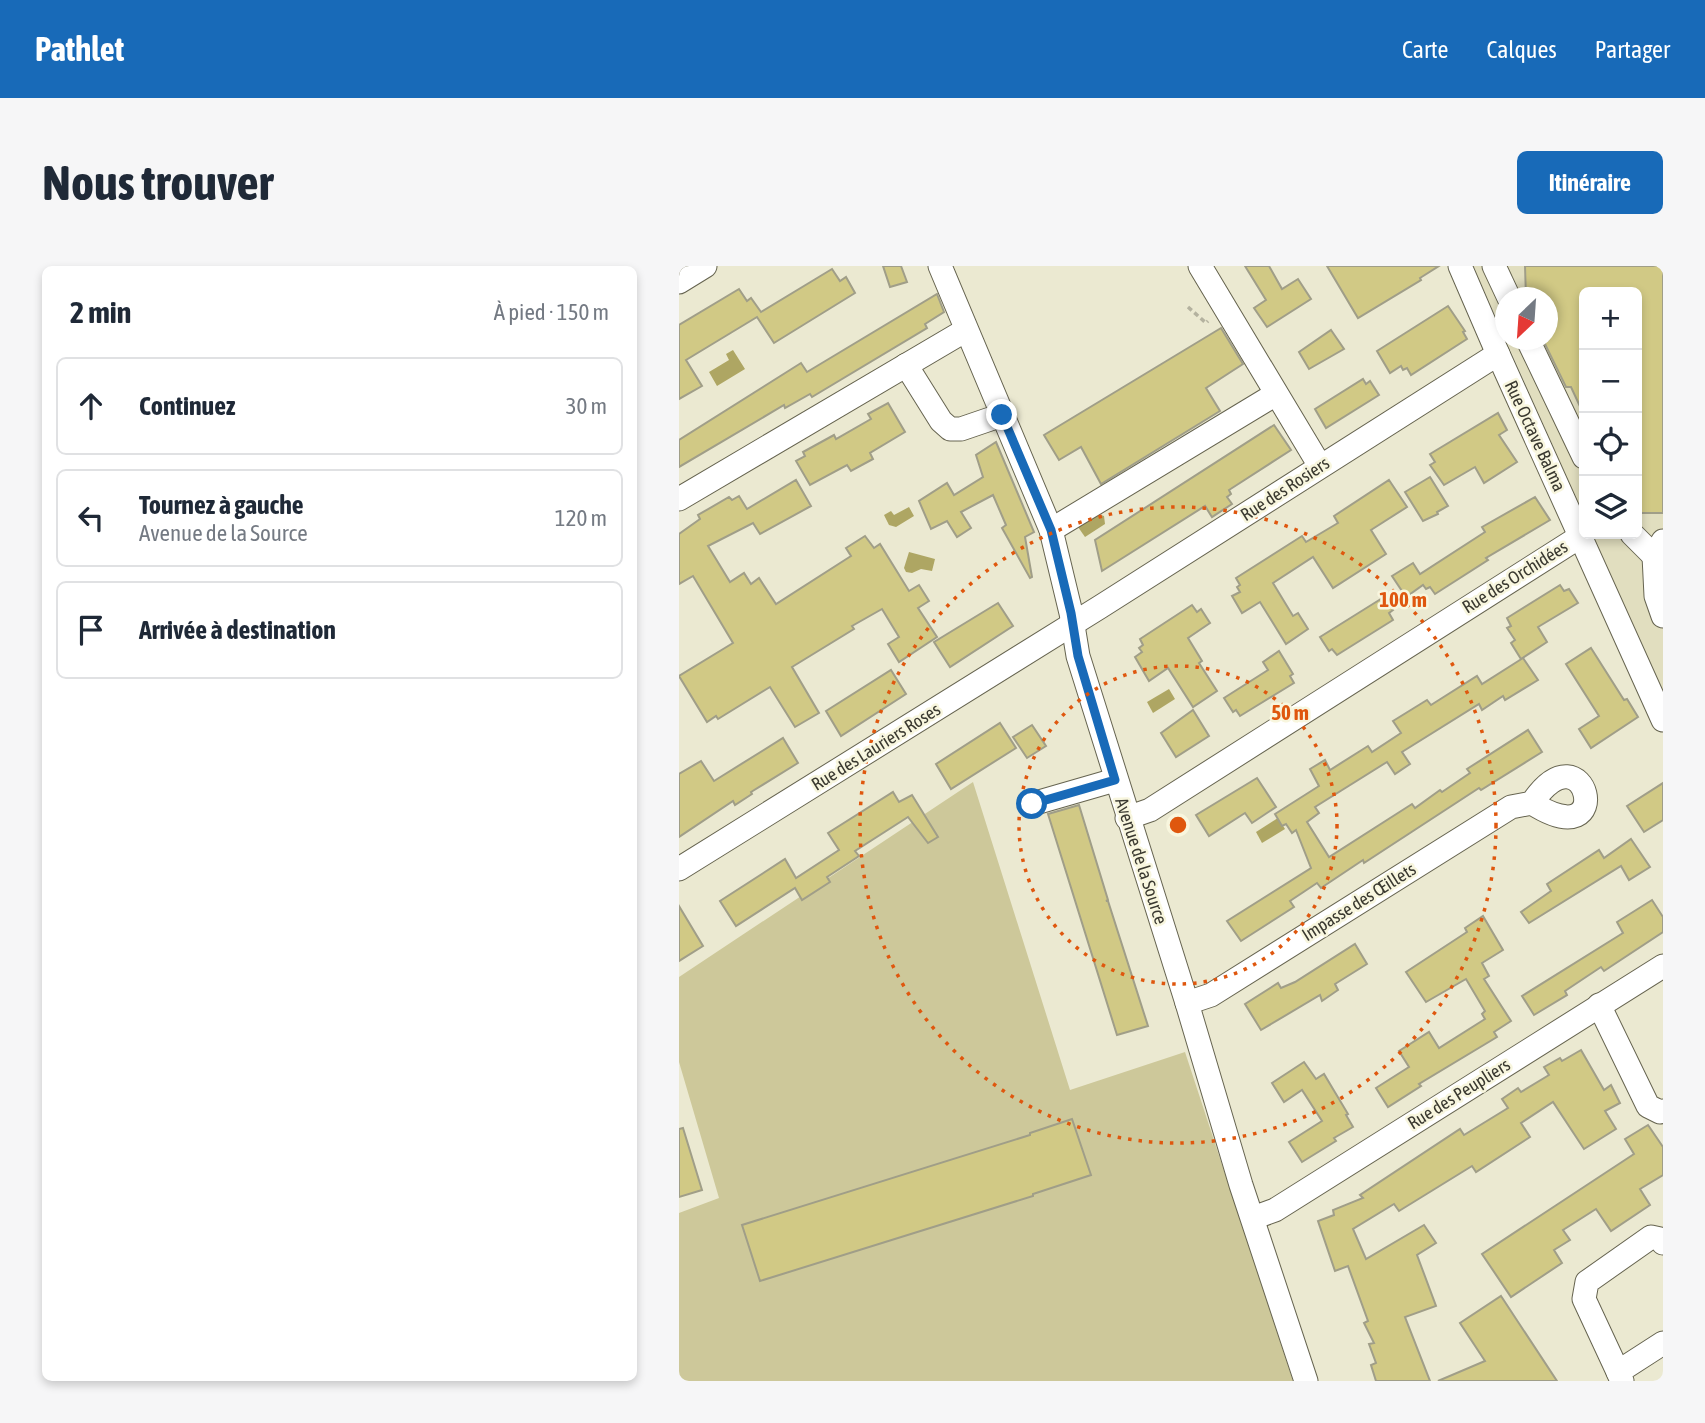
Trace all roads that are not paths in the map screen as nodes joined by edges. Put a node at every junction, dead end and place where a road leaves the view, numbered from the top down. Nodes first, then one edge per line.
1 (705, 266) edge
2 (940, 266) edge
3 (1200, 266) edge
4 (1460, 266) edge
5 (1494, 266) edge
6 (679, 282) edge
7 (1504, 287) edge
8 (966, 330) junction
9 (1533, 350) edge
10 (1498, 354) junction
11 (906, 365) junction
12 (1276, 394) junction
13 (1002, 415) junction
14 (1579, 447) edge
15 (1320, 466) junction
16 (679, 499) edge
17 (1051, 530) junction
18 (1579, 532) edge
19 (1579, 537) edge
20 (1582, 539) edge
21 (1641, 539) edge
22 (1659, 549) edge
23 (1663, 616) edge
24 (1072, 624) junction
25 (1663, 720) edge
26 (1115, 780) junction
27 (1532, 803) dead end
28 (1032, 804) dead end
29 (1127, 818) junction
30 (679, 869) edge
31 (1663, 966) edge
32 (1187, 1003) junction
33 (1599, 1005) junction
34 (1663, 1111) edge
35 (1253, 1218) junction
36 (1663, 1243) edge
37 (1663, 1343) edge
38 (1620, 1377) edge
39 (1306, 1381) edge

1 - 6 street
2 - 8 street, Avenue de la Source
3 - 12 street
4 - 10 street, Rue Octave Balma
5 - 7 street
8 - 11 street
8 - 13 street, Avenue de la Source
9 - 14 street
10 - 15 street, Rue des Rosiers
10 - 18 street, Rue Octave Balma
11 - 13 street
11 - 16 street
12 - 15 street
12 - 17 street
13 - 17 street, Avenue de la Source
15 - 24 street, Rue des Rosiers
17 - 24 street, Avenue de la Source
19 - 29 street, Rue des Orchidées
20 - 25 street, Rue Octave Balma
21 - 22 street
22 - 23 street
24 - 26 street, Avenue de la Source
24 - 30 street, Rue des Lauriers Roses
26 - 28 street
26 - 29 street, Avenue de la Source
27 - 32 street, Impasse des Œillets
29 - 32 street, Avenue de la Source
31 - 33 street, Rue des Peupliers
32 - 35 street, Avenue de la Source
33 - 34 street
33 - 35 street, Rue des Peupliers
35 - 39 street, Avenue de la Source
36 - 38 street
37 - 38 street

